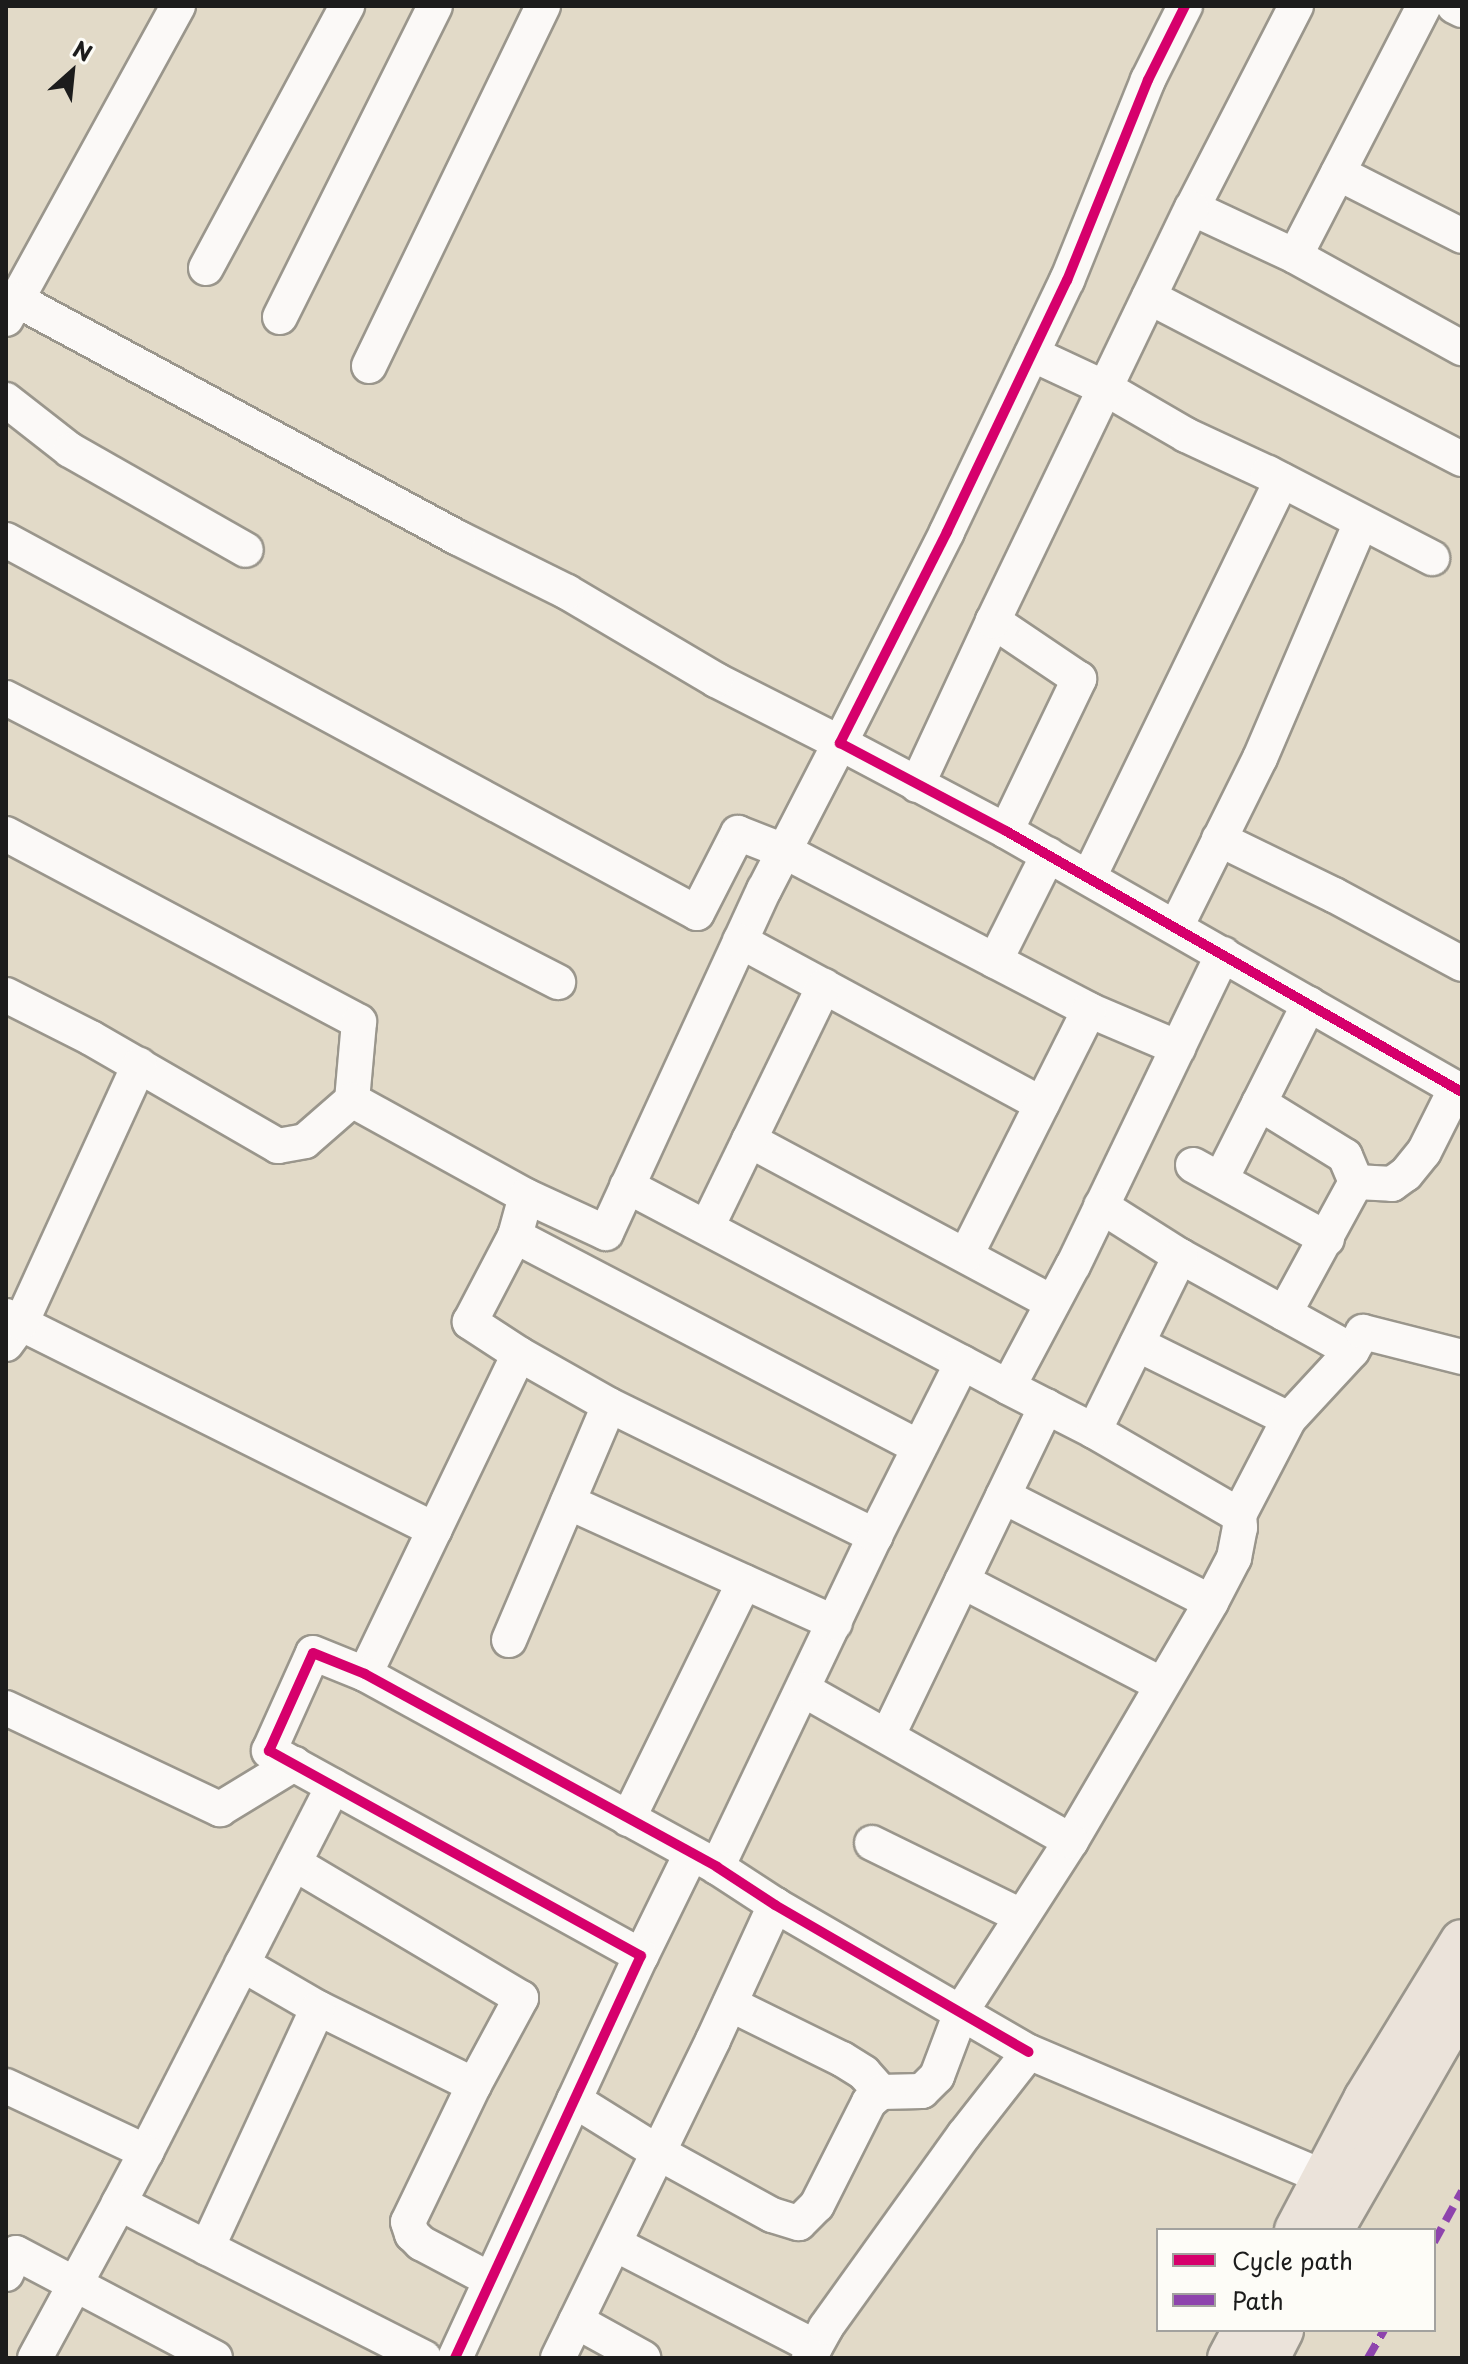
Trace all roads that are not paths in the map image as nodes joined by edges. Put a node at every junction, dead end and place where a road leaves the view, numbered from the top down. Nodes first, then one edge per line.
1 (178, 6) edge
2 (347, 6) edge
3 (435, 6) edge
4 (543, 6) edge
5 (1185, 6) edge
6 (1296, 6) edge
7 (1424, 6) edge
8 (1454, 6) edge
9 (1462, 10) edge
10 (1338, 173) junction
11 (1192, 208) junction
12 (1462, 236) edge
13 (1295, 256) junction
14 (206, 268) dead end
15 (1149, 297) junction
16 (11, 310) edge
17 (280, 317) dead end
18 (1462, 348) edge
19 (1032, 354) junction
20 (369, 366) dead end
21 (1105, 388) junction
22 (6, 400) edge
23 (1462, 459) edge
24 (1282, 480) junction
25 (1361, 522) junction
26 (6, 540) edge
27 (246, 550) dead end
28 (1432, 558) dead end
29 (993, 621) junction
30 (6, 698) edge
31 (840, 743) junction
32 (917, 785) junction
33 (1006, 831) junction
34 (6, 834) edge
35 (1219, 839) junction
36 (784, 851) junction
37 (1048, 855) junction
38 (1089, 877) junction
39 (1176, 927) junction
40 (740, 941) junction
41 (1223, 954) junction
42 (995, 961) junction
43 (1462, 964) edge
44 (558, 982) dead end
45 (824, 986) junction
46 (6, 995) edge
47 (1309, 1004) junction
48 (1089, 1010) junction
49 (1178, 1048) junction
50 (139, 1065) junction
51 (1459, 1090) edge
52 (352, 1100) junction
53 (1259, 1103) junction
54 (1042, 1104) junction
55 (749, 1140) junction
56 (1356, 1182) junction
57 (627, 1186) junction
58 (526, 1196) junction
59 (1101, 1206) junction
60 (707, 1227) junction
61 (515, 1236) junction
62 (1327, 1239) junction
63 (966, 1255) junction
64 (1180, 1256) junction
65 (1051, 1302) junction
66 (1284, 1314) junction
67 (11, 1328) edge
68 (1137, 1344) junction
69 (1352, 1351) junction
70 (519, 1354) junction
71 (1462, 1357) edge
72 (962, 1363) junction
73 (1008, 1387) junction
74 (609, 1405) junction
75 (1046, 1406) junction
76 (1289, 1419) junction
77 (1094, 1431) junction
78 (919, 1447) junction
79 (1003, 1496) junction
80 (568, 1502) junction
81 (1239, 1515) junction
82 (435, 1530) junction
83 (875, 1536) junction
84 (962, 1581) junction
85 (744, 1582) junction
86 (1211, 1602) junction
87 (835, 1623) junction
88 (509, 1640) dead end
89 (365, 1674) junction
90 (1161, 1684) junction
91 (804, 1690) junction
92 (6, 1708) edge
93 (888, 1735) junction
94 (294, 1764) junction
95 (333, 1786) junction
96 (628, 1819) junction
97 (1071, 1841) junction
98 (872, 1843) dead end
99 (704, 1860) junction
100 (294, 1863) junction
101 (775, 1905) junction
102 (1021, 1916) junction
103 (1462, 1941) edge
104 (641, 1956) junction
105 (242, 1964) junction
106 (730, 2004) junction
107 (1462, 2004) edge
108 (318, 2008) junction
109 (962, 2010) junction
110 (1029, 2052) junction
111 (474, 2085) junction
112 (6, 2086) edge
113 (881, 2092) junction
114 (574, 2100) junction
115 (146, 2152) junction
116 (659, 2153) junction
117 (1324, 2177) junction
118 (119, 2203) junction
119 (1297, 2228) edge
120 (1333, 2228) edge
121 (615, 2244) junction
122 (207, 2248) junction
123 (6, 2274) edge
124 (489, 2279) junction
125 (74, 2283) junction
126 (576, 2321) junction
127 (1243, 2332) edge
128 (1281, 2332) edge
129 (812, 2353) edge
130 (35, 2358) edge
131 (215, 2358) edge
132 (424, 2358) edge
133 (455, 2358) edge
134 (558, 2358) edge
135 (643, 2358) edge
136 (1229, 2358) edge
137 (1268, 2358) edge

1 - 16 street
2 - 14 street
3 - 17 street
4 - 20 street
5 - 19 street
6 - 11 street
7 - 10 street
8 - 9 street
10 - 12 street
10 - 13 street
11 - 13 street
11 - 15 street
13 - 18 street
15 - 21 street
15 - 23 street
16 - 31 street
19 - 21 street
19 - 31 street
21 - 24 street
21 - 29 street
22 - 27 street
24 - 25 street
24 - 38 street
25 - 28 street
25 - 35 street
26 - 36 street
29 - 32 street
29 - 33 street
30 - 44 street
31 - 32 street
31 - 36 street
32 - 33 street
33 - 37 street
34 - 52 street
35 - 39 street
35 - 43 street
36 - 40 street
36 - 42 street
37 - 38 street
37 - 42 street
38 - 39 street
39 - 41 street
40 - 45 street
40 - 57 street
41 - 47 street
41 - 49 street
42 - 48 street
45 - 54 street
45 - 55 street
46 - 50 street
47 - 51 street
47 - 53 street
48 - 49 street
48 - 54 street
49 - 59 street
50 - 52 street
50 - 67 street
51 - 56 street
52 - 58 street
53 - 56 street
53 - 62 street
54 - 63 street
55 - 60 street
55 - 63 street
56 - 62 street
57 - 58 street
57 - 60 street
58 - 61 street
59 - 64 street
59 - 65 street
60 - 72 street
61 - 70 street
61 - 78 street
62 - 66 street
63 - 65 street
64 - 66 street
64 - 68 street
65 - 73 street
66 - 69 street
67 - 82 street
68 - 76 street
68 - 77 street
69 - 71 street
69 - 76 street
70 - 74 street
70 - 82 street
72 - 73 street
72 - 78 street
73 - 75 street
74 - 80 street
74 - 83 street
75 - 77 street
75 - 79 street
76 - 81 street
77 - 81 street
78 - 83 street
79 - 84 street
79 - 86 street
80 - 85 street
80 - 88 street
81 - 86 street
82 - 89 street
83 - 87 street
84 - 90 street
84 - 93 street
85 - 87 street
85 - 96 street
86 - 90 street
87 - 91 street
89 - 94 street
89 - 96 street
90 - 97 street
91 - 93 street
91 - 99 street
92 - 94 street
93 - 97 street
94 - 95 street
95 - 100 street
95 - 104 street
96 - 99 street
97 - 102 street
98 - 102 street
99 - 101 street
99 - 104 street
100 - 105 street
100 - 111 street
101 - 106 street
101 - 109 street
102 - 109 street
103 - 117 main road
104 - 114 street
105 - 108 street
105 - 115 street
106 - 113 street
106 - 116 street
107 - 120 main road
108 - 111 street
108 - 122 street
109 - 110 street
109 - 113 street
110 - 117 street
110 - 129 street
111 - 124 street
112 - 115 street
113 - 116 street
114 - 116 street
114 - 124 street
115 - 118 street
116 - 121 street
117 - 119 main road
118 - 122 street
118 - 125 street
121 - 126 street
121 - 129 street
122 - 132 street
123 - 125 street
124 - 133 street
125 - 130 street
125 - 131 street
126 - 134 street
126 - 135 street
127 - 136 main road
128 - 137 main road

